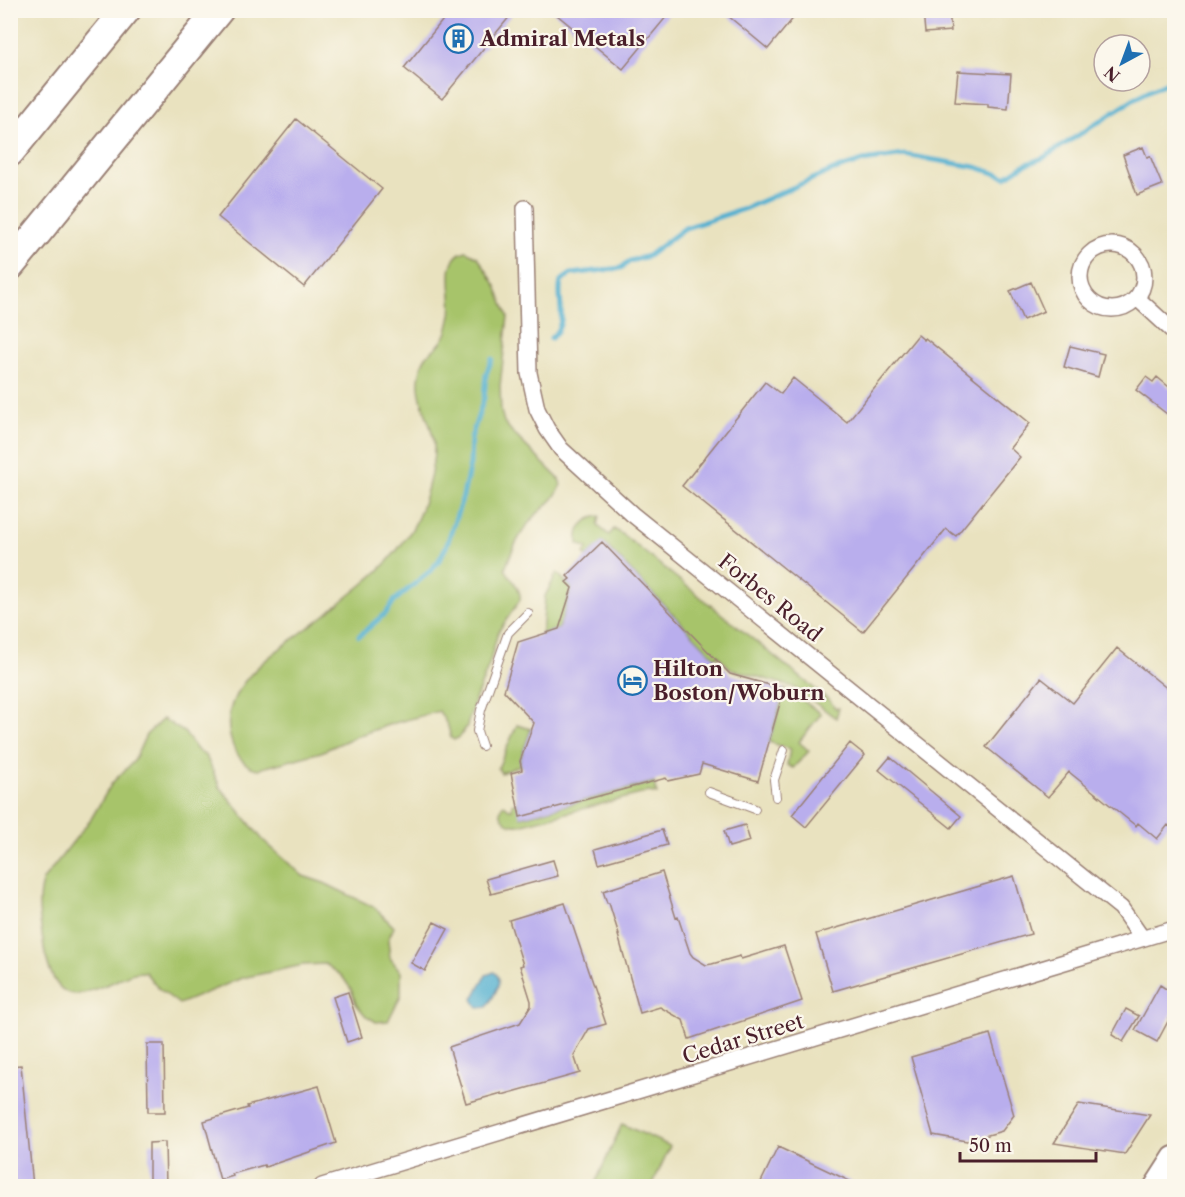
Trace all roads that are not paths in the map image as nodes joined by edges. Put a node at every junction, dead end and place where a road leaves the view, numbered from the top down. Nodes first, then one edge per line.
1 (126, 10) edge
2 (219, 10) edge
3 (10, 152) edge
4 (525, 208) dead end
5 (10, 266) edge
6 (1137, 298) junction
7 (1174, 332) edge
8 (528, 613) dead end
9 (482, 746) dead end
10 (783, 750) dead end
11 (709, 792) dead end
12 (776, 797) dead end
13 (755, 809) dead end
14 (1174, 929) edge
15 (1142, 939) junction
16 (1174, 1158) edge
17 (322, 1186) edge
18 (1156, 1186) edge

1 - 3 highway
2 - 5 highway
4 - 15 street, Forbes Road
6 - 6 street
6 - 7 street
8 - 9 lane
10 - 12 lane
11 - 13 lane
14 - 15 street, Cedar Street
15 - 17 street, Cedar Street
16 - 18 main road

